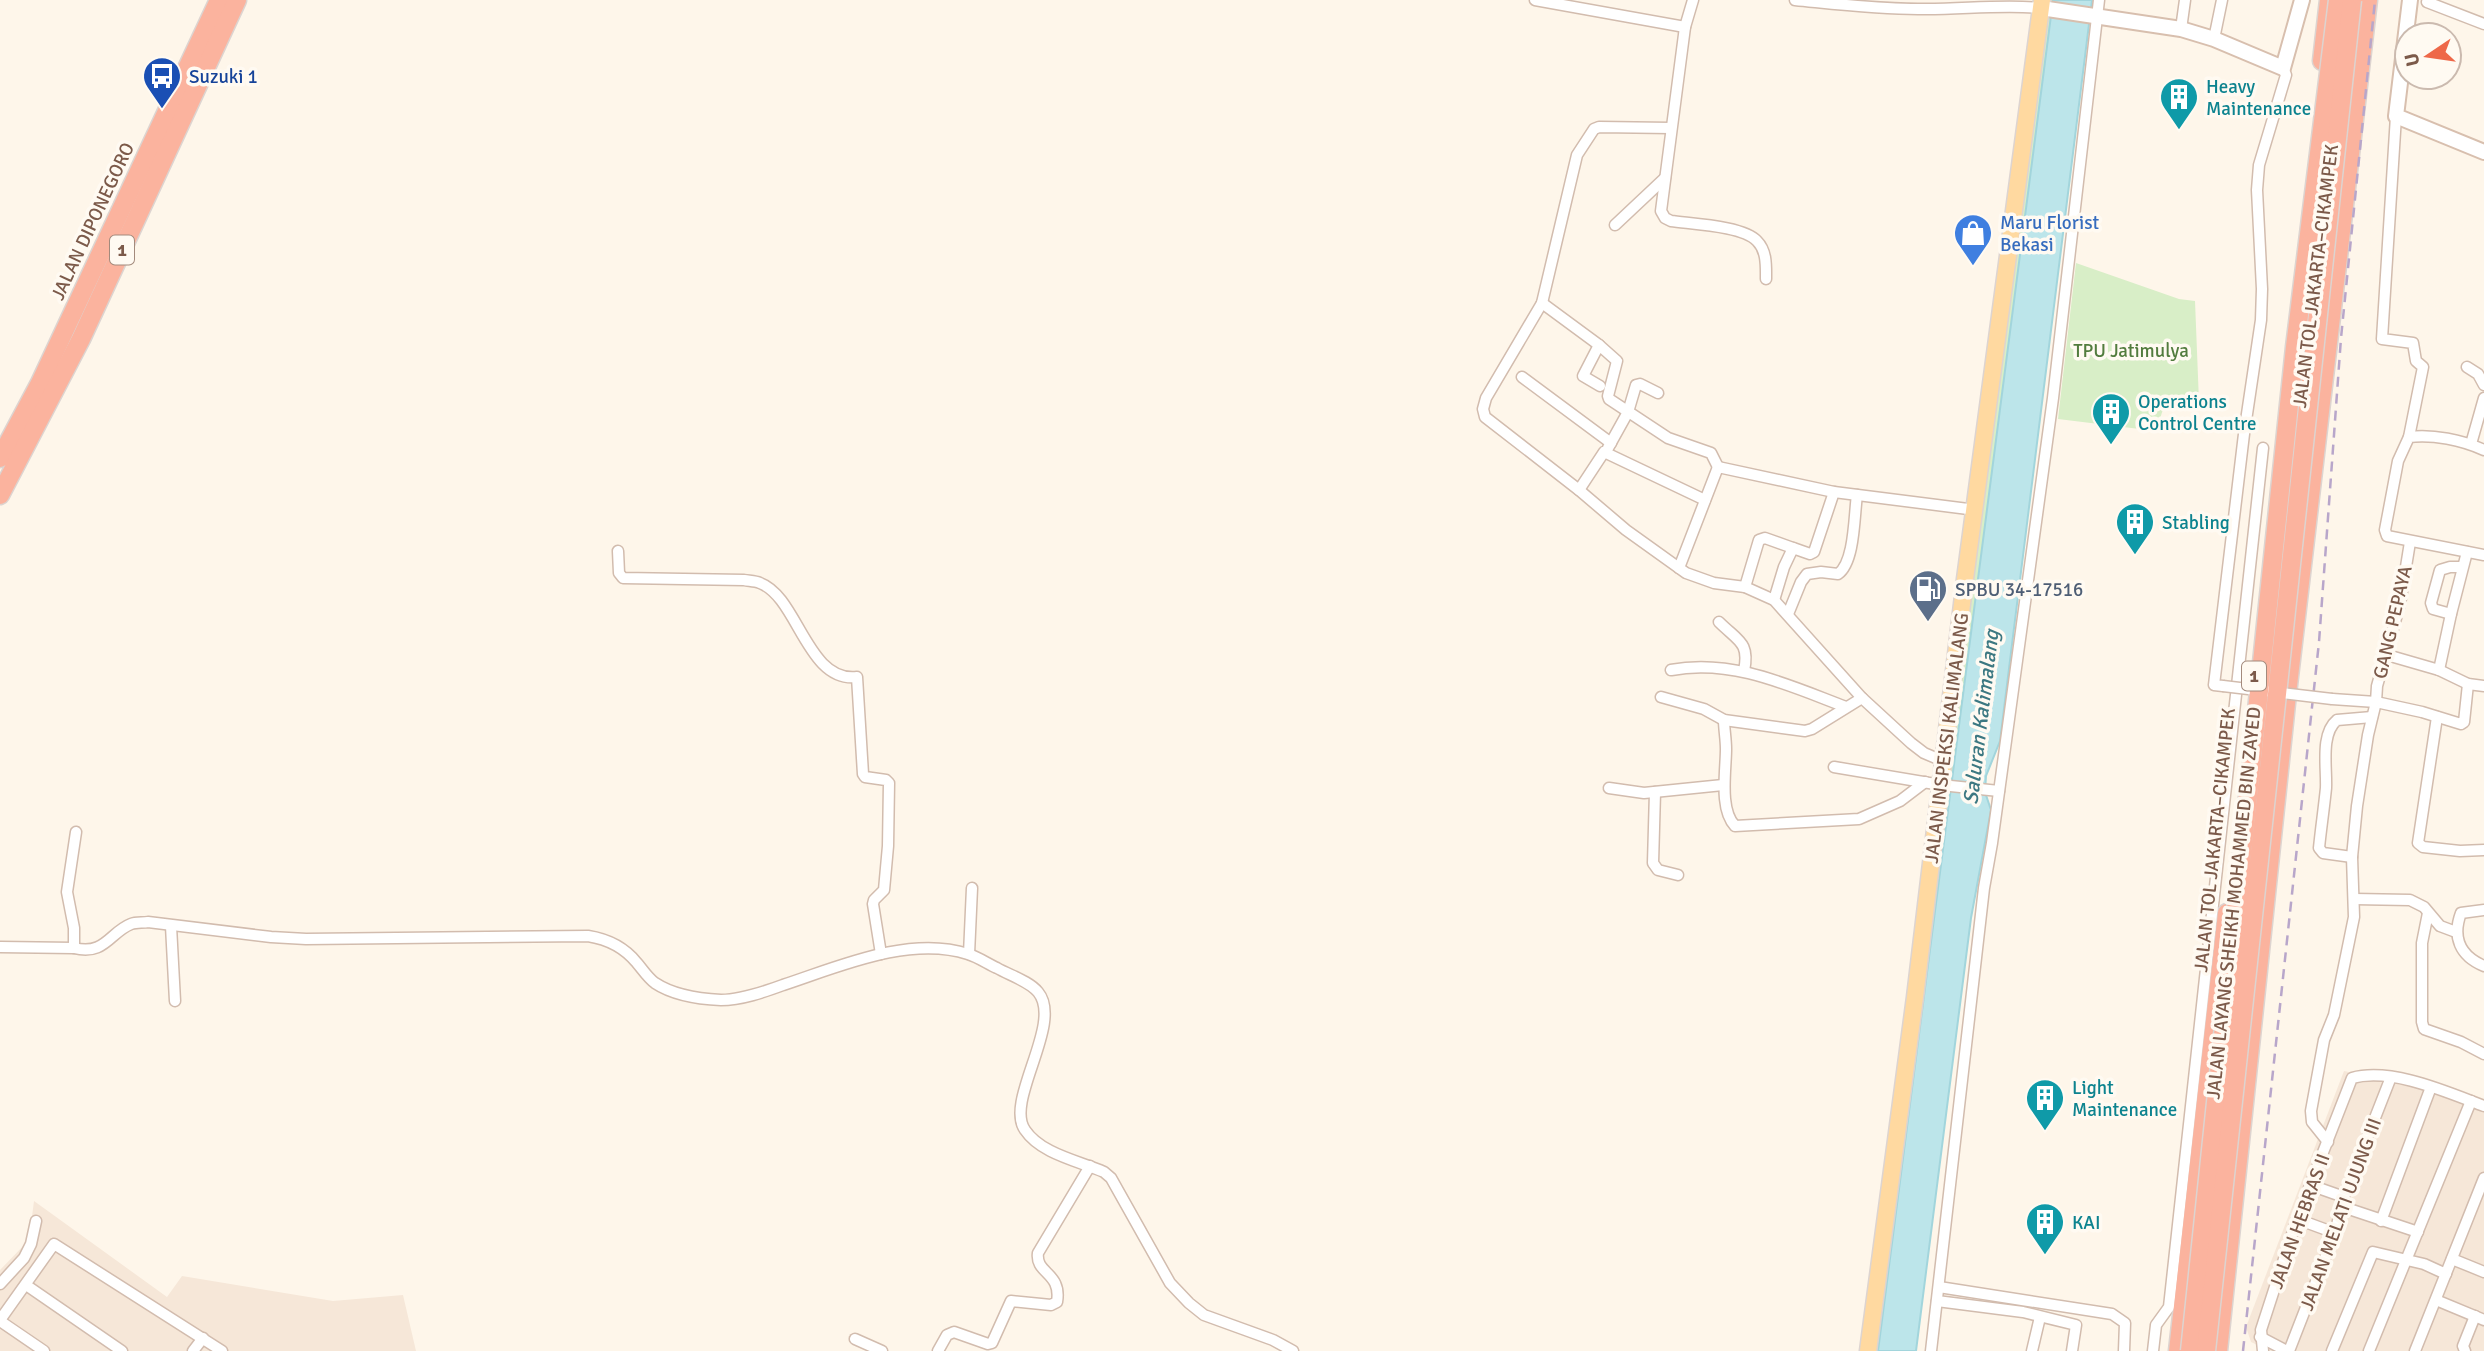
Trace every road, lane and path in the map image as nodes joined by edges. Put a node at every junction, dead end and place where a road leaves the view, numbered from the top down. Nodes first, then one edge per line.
1 (219, 0) edge
2 (237, 0) edge
3 (1535, 0) edge
4 (1693, 0) edge
5 (1795, 0) edge
6 (2099, 0) edge
7 (2185, 0) edge
8 (2222, 0) edge
9 (2302, 0) edge
10 (2329, 0) edge
11 (2338, 0) edge
12 (2352, 0) edge
13 (2368, 0) edge
14 (2410, 0) edge
15 (2427, 2) dead end
16 (1873, 4) edge
17 (1920, 5) edge
18 (2044, 8) edge
19 (2098, 15) junction
20 (2484, 24) edge
21 (1685, 27) junction
22 (2181, 29) junction
23 (2214, 39) junction
24 (2284, 68) junction
25 (2396, 116) junction
26 (1671, 128) junction
27 (2484, 152) edge
28 (1665, 177) junction
29 (1615, 225) dead end
30 (1766, 279) dead end
31 (1542, 303) junction
32 (1599, 345) junction
33 (2467, 367) dead end
34 (1522, 377) dead end
35 (2484, 385) edge
36 (1600, 386) dead end
37 (1658, 393) dead end
38 (2484, 398) edge
39 (1629, 412) junction
40 (2409, 437) junction
41 (1611, 443) junction
42 (2470, 444) junction
43 (2263, 448) dead end
44 (2484, 450) edge
45 (1604, 452) junction
46 (0, 458) edge
47 (1718, 467) junction
48 (1579, 490) junction
49 (1835, 492) junction
50 (0, 495) edge
51 (1857, 495) junction
52 (1705, 499) junction
53 (1976, 510) junction
54 (2410, 542) junction
55 (1793, 548) junction
56 (618, 551) dead end
57 (2468, 552) junction
58 (2484, 555) edge
59 (2462, 567) junction
60 (1679, 568) junction
61 (1745, 587) junction
62 (1774, 600) junction
63 (1788, 614) junction
64 (2451, 614) junction
65 (1719, 622) dead end
66 (2387, 654) junction
67 (1671, 670) dead end
68 (2439, 670) junction
69 (1744, 671) junction
70 (2468, 684) junction
71 (2484, 686) edge
72 (1661, 697) dead end
73 (1862, 698) junction
74 (2376, 702) junction
75 (1846, 707) junction
76 (2372, 717) junction
77 (2437, 717) junction
78 (1724, 720) junction
79 (1943, 761) junction
80 (1834, 767) dead end
81 (1938, 784) junction
82 (1723, 785) junction
83 (1609, 788) dead end
84 (1995, 791) junction
85 (1655, 792) junction
86 (76, 832) dead end
87 (2484, 850) edge
88 (2352, 857) junction
89 (1678, 875) dead end
90 (972, 888) dead end
91 (2354, 899) junction
92 (2484, 910) edge
93 (2428, 913) junction
94 (171, 926) junction
95 (2456, 932) junction
96 (0, 947) edge
97 (74, 948) junction
98 (881, 954) junction
99 (969, 954) junction
100 (2484, 966) edge
101 (175, 1001) dead end
102 (2484, 1054) edge
103 (2391, 1077) junction
104 (2431, 1087) junction
105 (2471, 1101) junction
106 (2484, 1105) edge
107 (2328, 1142) junction
108 (1090, 1166) junction
109 (2484, 1178) edge
110 (2310, 1185) junction
111 (2343, 1202) junction
112 (2297, 1219) junction
113 (36, 1221) dead end
114 (2381, 1221) junction
115 (2418, 1232) junction
116 (2335, 1233) junction
117 (2452, 1259) junction
118 (2407, 1262) junction
119 (2484, 1272) edge
120 (2446, 1274) junction
121 (0, 1284) edge
122 (26, 1285) junction
123 (1939, 1287) junction
124 (2436, 1300) junction
125 (1937, 1301) junction
126 (2040, 1317) junction
127 (2479, 1318) edge
128 (0, 1320) edge
129 (2260, 1337) junction
130 (203, 1338) junction
131 (855, 1339) dead end
132 (1934, 1350) edge
133 (44, 1351) edge
134 (122, 1351) edge
135 (194, 1351) edge
136 (222, 1351) edge
137 (882, 1351) edge
138 (938, 1351) edge
139 (1293, 1351) edge
140 (1868, 1351) edge
141 (2032, 1351) edge
142 (2072, 1351) edge
143 (2124, 1351) edge
144 (2153, 1351) edge
145 (2178, 1351) edge
146 (2190, 1351) edge
147 (2206, 1351) edge
148 (2218, 1351) edge
149 (2263, 1351) edge
150 (2288, 1351) edge
151 (2332, 1351) edge
152 (2370, 1351) edge
153 (2415, 1351) edge
154 (2465, 1351) edge

1 - 46 highway, JALAN DIPONEGORO / 1
2 - 50 highway, JALAN DIPONEGORO / 1
3 - 21 street
4 - 21 street
5 - 16 street
6 - 19 street
7 - 22 street
8 - 23 street
9 - 24 street
10 - 145 highway, JALAN TOL JAKARTA–CIKAMPEK / 1
11 - 146 highway, JALAN LAYANG SHEIKH MOHAMMED BIN ZAYED / 1, bridge
12 - 147 highway, JALAN LAYANG SHEIKH MOHAMMED BIN ZAYED / 1, bridge
13 - 148 highway, JALAN TOL JAKARTA–CIKAMPEK / 1
14 - 25 street
15 - 20 street
16 - 17 street
17 - 18 street
18 - 19 street
18 - 53 main road, JALAN INSPEKSI KALIMALANG
19 - 22 street
19 - 84 street
21 - 26 street
22 - 23 street
23 - 24 street
24 - 74 street, bridge
25 - 27 street
25 - 40 street
26 - 28 street
26 - 31 street
28 - 29 street
28 - 30 street
31 - 32 street
31 - 48 street
32 - 36 street
32 - 39 street
33 - 35 street
34 - 41 street
37 - 39 street
38 - 42 street
39 - 41 street
39 - 47 street
40 - 42 street
40 - 54 street
41 - 45 street
42 - 44 street
43 - 144 street
45 - 48 street
45 - 52 street
47 - 49 street
47 - 52 street
48 - 60 street
49 - 51 street
49 - 55 street
51 - 53 street
51 - 63 street
52 - 60 street
53 - 79 main road, JALAN INSPEKSI KALIMALANG
54 - 57 street
54 - 66 street, GANG PEPAYA
55 - 61 street
55 - 62 street
56 - 98 street
57 - 58 street
57 - 59 street
59 - 64 street
59 - 64 street
60 - 61 street
61 - 62 street
62 - 63 street
63 - 73 street
64 - 68 street
65 - 69 street
66 - 68 street
66 - 74 street, GANG PEPAYA
67 - 69 street
68 - 70 street
69 - 75 street
70 - 71 street
70 - 77 street
72 - 78 street
73 - 75 street
73 - 79 street
74 - 76 street, GANG PEPAYA
74 - 77 street
75 - 78 street
76 - 88 street, GANG PEPAYA
76 - 88 street
77 - 87 street
78 - 82 street
79 - 81 main road, JALAN INSPEKSI KALIMALANG
80 - 81 street
81 - 82 street
81 - 84 street
81 - 140 main road, JALAN INSPEKSI KALIMALANG
82 - 85 street
83 - 85 street
84 - 123 street
85 - 89 street
86 - 97 street
88 - 91 street, GANG PEPAYA
90 - 99 street
91 - 93 street
91 - 107 street, GANG PEPAYA
92 - 95 street
93 - 95 street
93 - 102 street
94 - 97 street
94 - 98 street
94 - 101 street
95 - 100 street
96 - 97 street
98 - 99 street
99 - 108 street
103 - 104 street
103 - 107 street, JALAN HEBRAS II
103 - 111 street, JALAN MELATI UJUNG III
104 - 105 street
104 - 114 street
105 - 106 street
105 - 115 street
107 - 110 street, JALAN HEBRAS II
108 - 138 street
108 - 139 street
109 - 117 street
110 - 111 street
110 - 112 street, JALAN HEBRAS II
111 - 114 street
111 - 116 street, JALAN MELATI UJUNG III
112 - 116 street
112 - 129 street, JALAN HEBRAS II
113 - 121 street
114 - 115 street
115 - 118 street
116 - 150 street, JALAN MELATI UJUNG III
117 - 119 street
117 - 120 street
118 - 120 street
118 - 151 street
118 - 152 street
120 - 124 street
122 - 128 street
122 - 130 street
122 - 134 street
123 - 125 street
123 - 143 street
124 - 127 street
124 - 153 street
125 - 126 street
125 - 132 street
126 - 141 street
126 - 142 street
127 - 154 street
128 - 133 street
129 - 149 street
129 - 150 street
130 - 135 street
130 - 136 street
131 - 137 street

